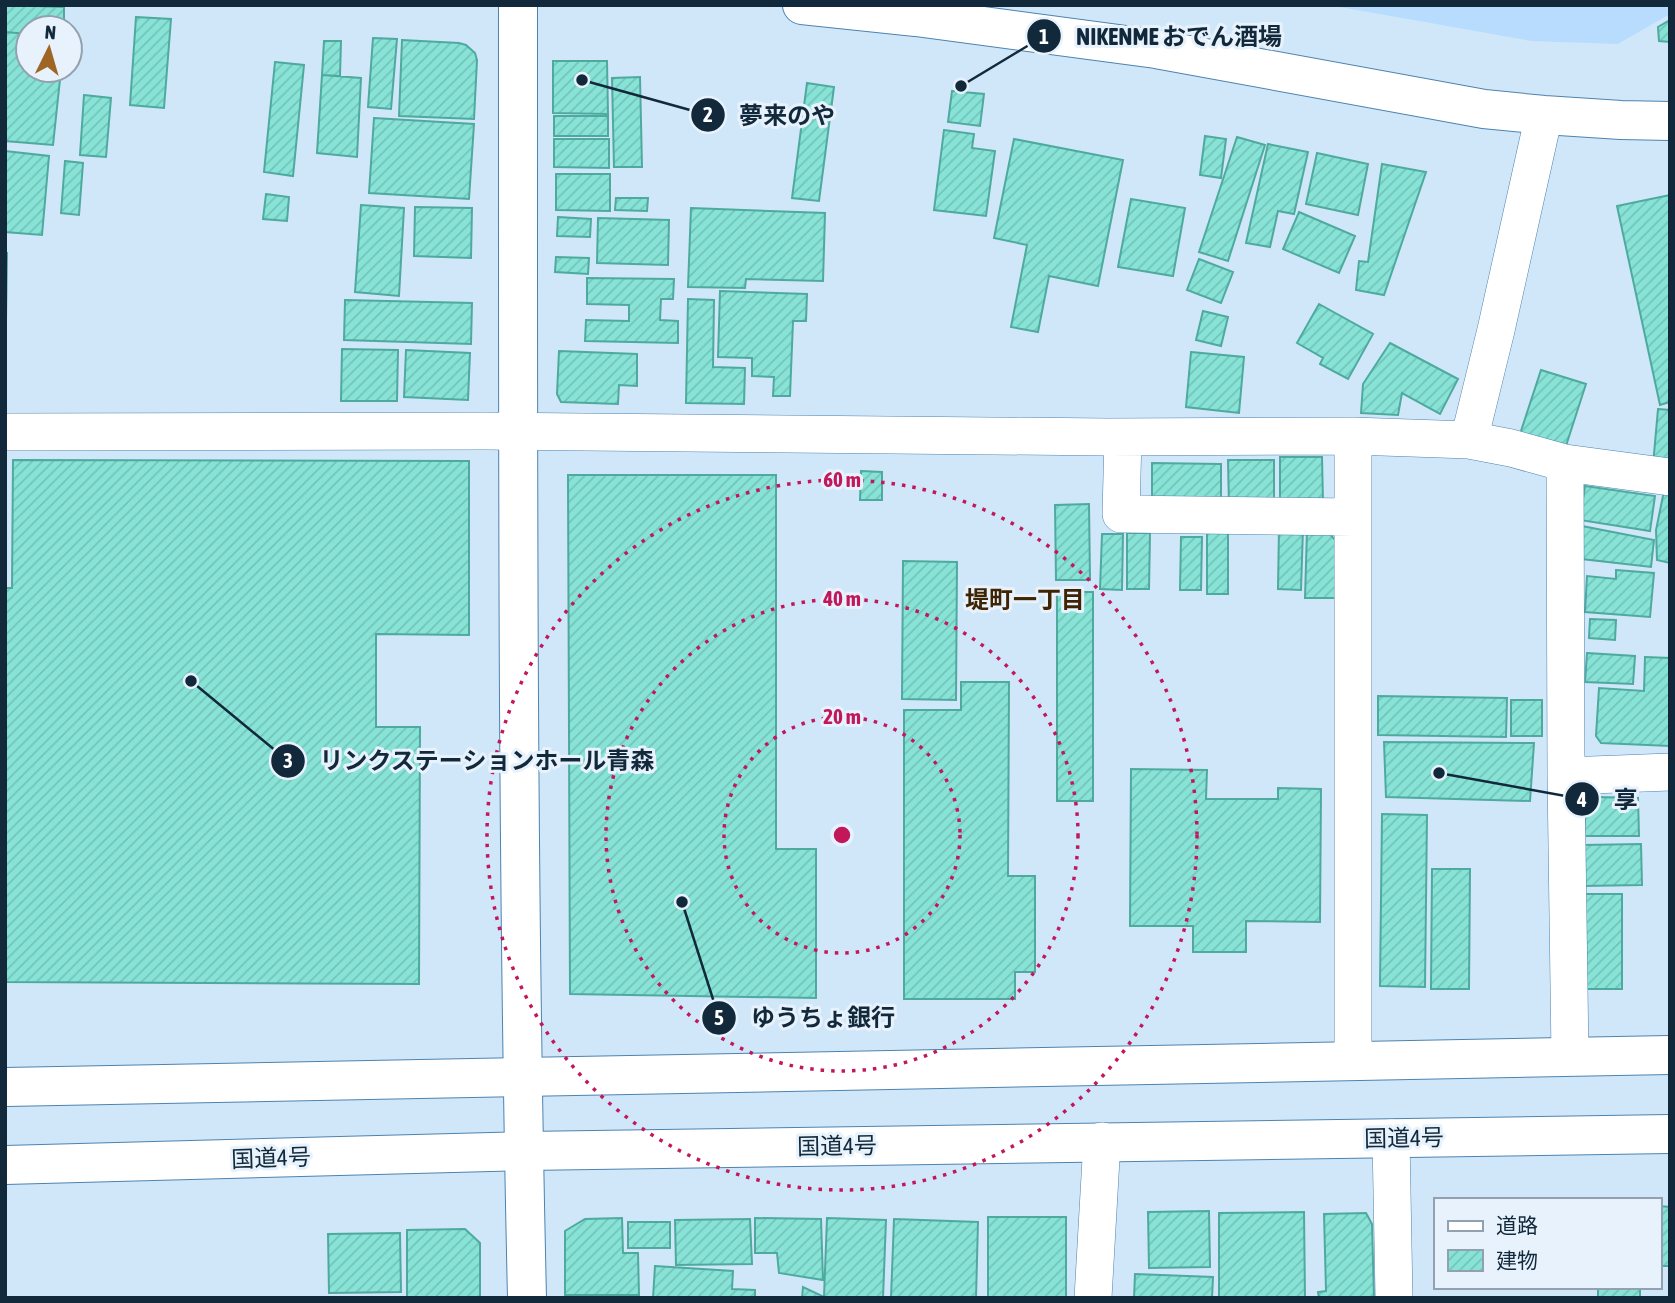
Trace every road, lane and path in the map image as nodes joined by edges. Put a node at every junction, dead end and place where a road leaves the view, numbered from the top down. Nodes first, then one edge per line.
1 (518, 5) edge
2 (802, 5) edge
3 (1544, 115) junction
4 (1670, 121) edge
5 (518, 431) junction
6 (5, 432) edge
7 (1353, 436) junction
8 (1123, 437) junction
9 (1469, 440) junction
10 (1565, 463) junction
11 (1670, 477) edge
12 (1353, 517) junction
13 (1670, 772) edge
14 (1566, 776) junction
15 (1670, 1055) edge
16 (1570, 1056) junction
17 (1353, 1061) junction
18 (524, 1077) junction
19 (5, 1087) edge
20 (1670, 1134) edge
21 (1391, 1138) junction
22 (1102, 1141) junction
23 (525, 1151) junction
24 (5, 1165) edge
25 (527, 1298) edge
26 (1093, 1298) edge
27 (1394, 1298) edge

1 - 5 main road
2 - 3 main road
3 - 4 main road
3 - 9 street
5 - 6 street
5 - 8 street
5 - 18 main road
7 - 8 street
7 - 9 street
7 - 12 street
8 - 12 street
9 - 10 street
10 - 11 street
10 - 14 street
12 - 17 street
13 - 14 street
14 - 16 street
15 - 16 main road
16 - 17 main road
17 - 18 main road
18 - 19 main road
18 - 23 main road
20 - 21 main road, 国道4号
21 - 22 main road, 国道4号
21 - 27 street
22 - 23 main road, 国道4号
22 - 26 street
23 - 24 main road, 国道4号
23 - 25 main road

